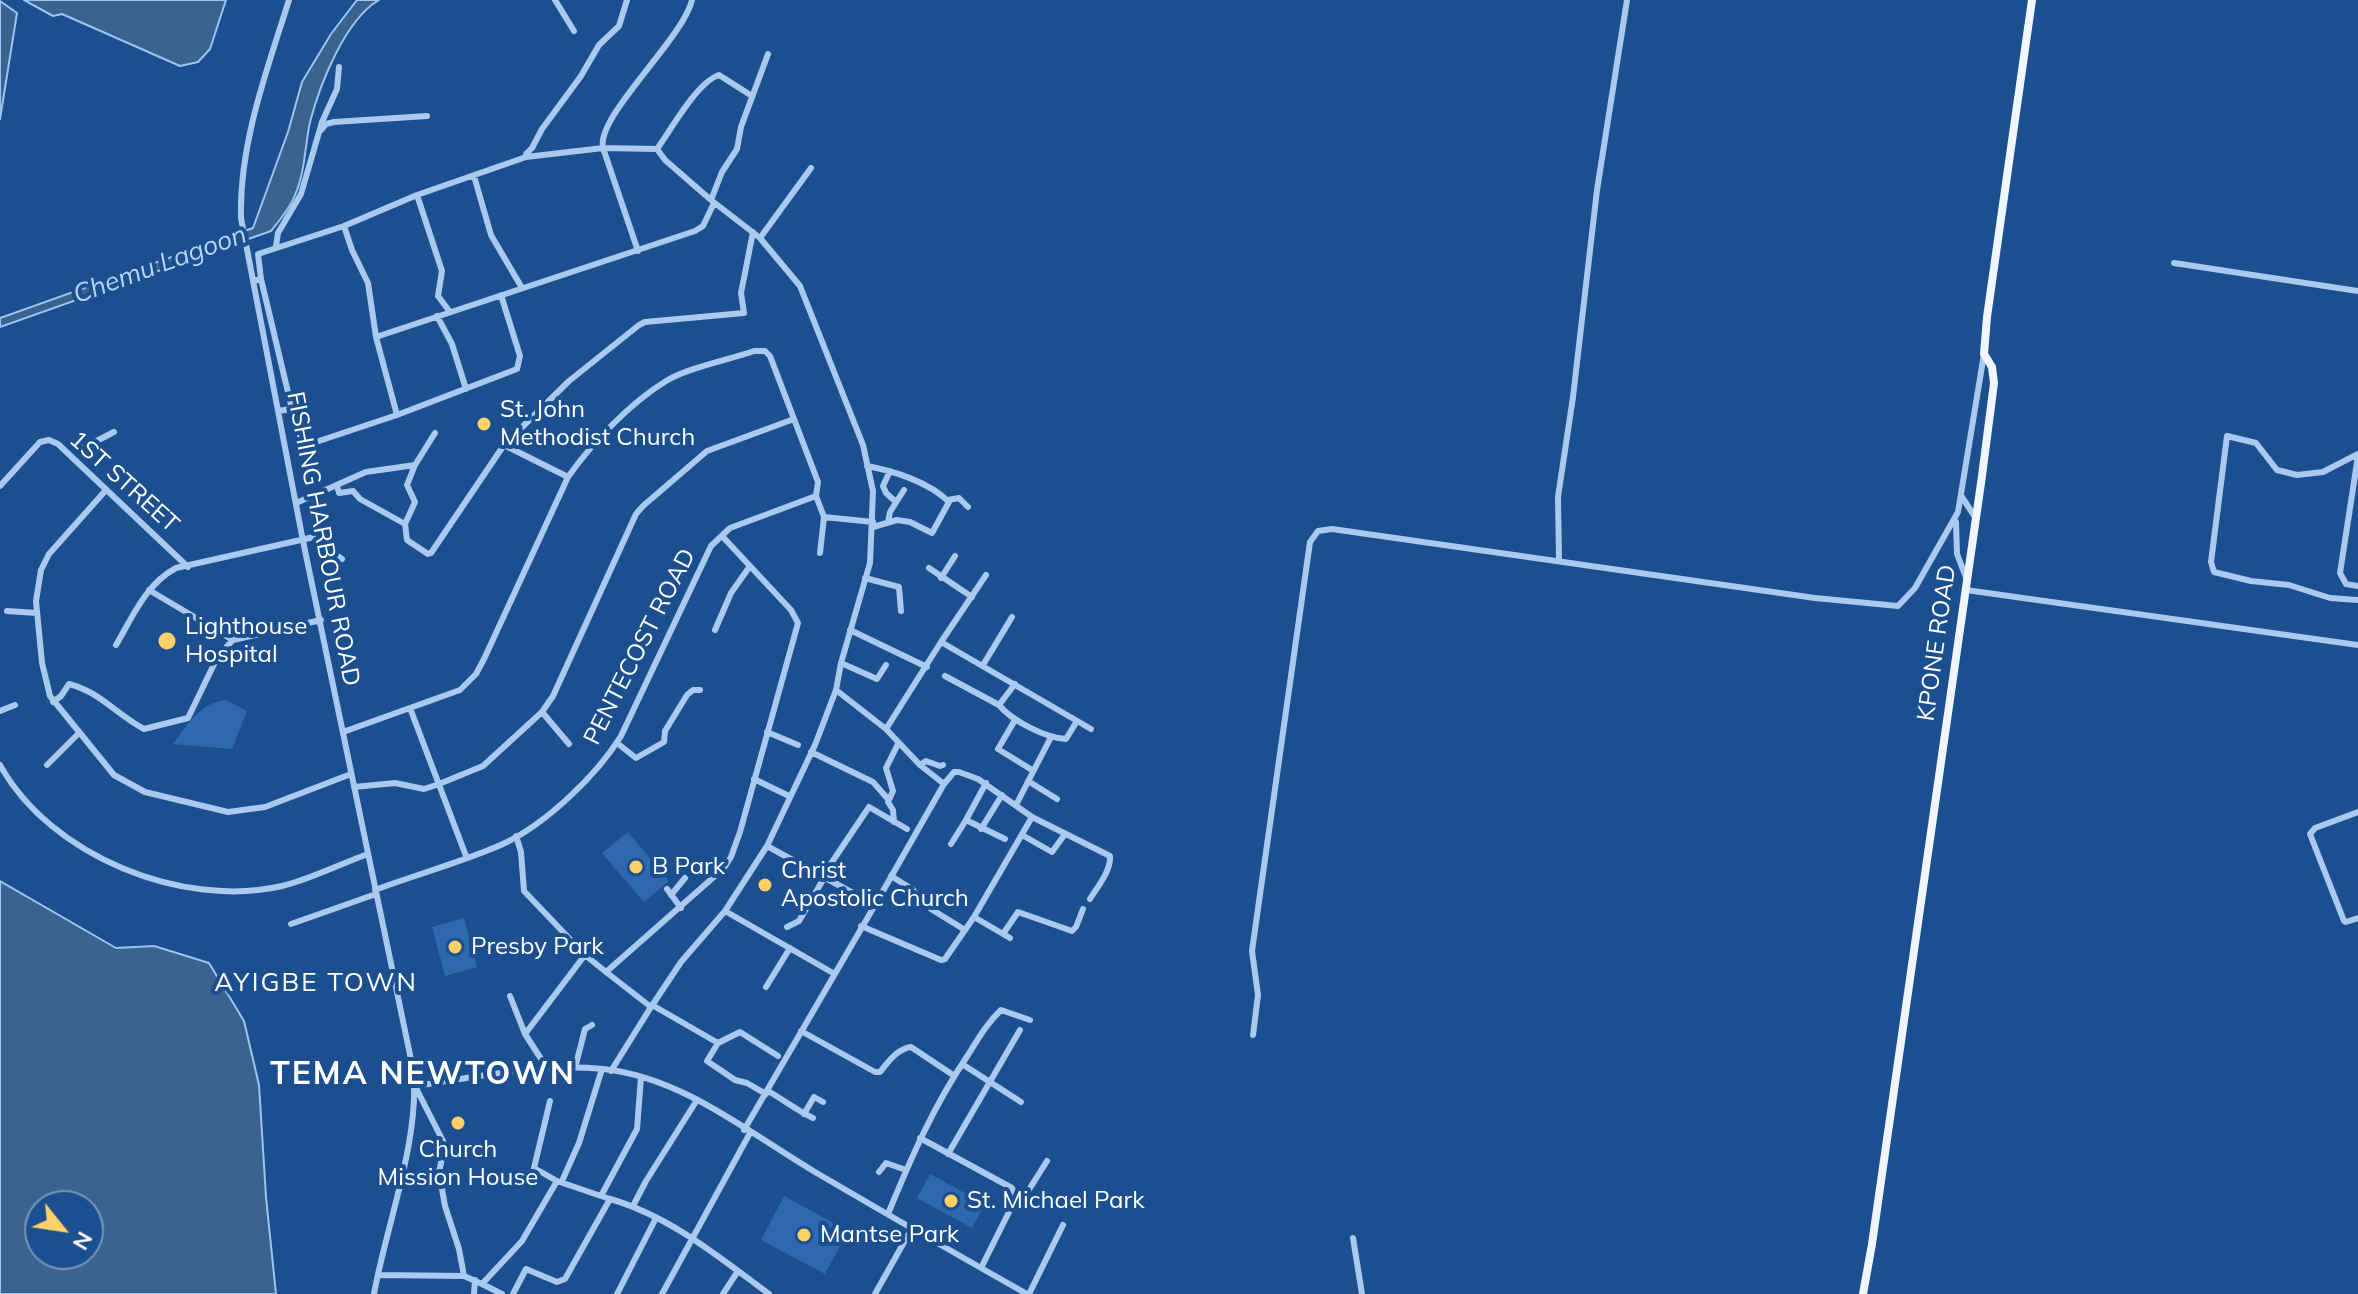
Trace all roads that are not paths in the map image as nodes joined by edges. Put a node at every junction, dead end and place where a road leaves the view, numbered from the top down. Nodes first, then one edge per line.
1 (289, 0) edge
2 (555, 0) edge
3 (627, 0) edge
4 (692, 0) edge
5 (1627, 0) edge
6 (2032, 0) edge
7 (574, 31) dead end
8 (768, 54) dead end
9 (339, 67) dead end
10 (752, 96) junction
11 (427, 116) dead end
12 (319, 133) junction
13 (603, 148) junction
14 (657, 149) junction
15 (526, 157) junction
16 (811, 168) dead end
17 (474, 176) junction
18 (417, 195) junction
19 (712, 201) junction
20 (344, 226) junction
21 (753, 232) junction
22 (760, 238) junction
23 (276, 246) junction
24 (638, 251) junction
25 (258, 254) junction
26 (247, 256) junction
27 (2174, 263) dead end
28 (257, 280) junction
29 (522, 288) junction
30 (2358, 291) edge
31 (501, 295) junction
32 (450, 312) junction
33 (437, 316) junction
34 (376, 337) junction
35 (1984, 354) junction
36 (466, 389) junction
37 (292, 409) junction
38 (279, 411) junction
39 (397, 415) junction
40 (794, 419) junction
41 (114, 432) dead end
42 (435, 433) dead end
43 (504, 445) junction
44 (79, 450) dead end
45 (2358, 455) edge
46 (415, 465) junction
47 (867, 466) junction
48 (890, 471) junction
49 (568, 477) junction
50 (0, 486) edge
51 (337, 486) junction
52 (106, 490) junction
53 (904, 490) dead end
54 (816, 496) junction
55 (314, 497) junction
56 (1962, 497) junction
57 (948, 500) junction
58 (896, 502) junction
59 (296, 503) junction
60 (968, 507) dead end
61 (824, 517) junction
62 (1956, 519) junction
63 (1976, 519) junction
64 (888, 522) junction
65 (405, 524) junction
66 (873, 524) junction
67 (323, 535) junction
68 (722, 536) junction
69 (303, 541) junction
70 (820, 553) dead end
71 (955, 556) dead end
72 (342, 559) dead end
73 (1559, 560) junction
74 (750, 566) junction
75 (188, 567) junction
76 (929, 568) dead end
77 (986, 575) dead end
78 (865, 578) junction
79 (941, 578) junction
80 (1967, 585) junction
81 (2358, 586) edge
82 (149, 590) junction
83 (972, 597) junction
84 (2358, 600) edge
85 (7, 611) dead end
86 (901, 611) dead end
87 (37, 613) junction
88 (1012, 617) dead end
89 (321, 620) junction
90 (715, 630) dead end
91 (850, 630) junction
92 (233, 640) junction
93 (941, 642) junction
94 (116, 645) dead end
95 (2358, 645) edge
96 (841, 663) junction
97 (886, 665) dead end
98 (983, 665) junction
99 (927, 667) junction
100 (945, 676) dead end
101 (1015, 684) junction
102 (700, 690) dead end
103 (836, 690) junction
104 (53, 702) junction
105 (15, 705) dead end
106 (999, 705) junction
107 (410, 708) junction
108 (0, 711) edge
109 (542, 712) junction
110 (1015, 720) junction
111 (1077, 721) junction
112 (886, 729) junction
113 (1091, 729) dead end
114 (343, 732) junction
115 (767, 732) junction
116 (79, 733) junction
117 (1051, 737) junction
118 (617, 743) junction
119 (569, 744) dead end
120 (898, 744) junction
121 (798, 745) dead end
122 (811, 752) junction
123 (0, 765) edge
124 (47, 765) dead end
125 (920, 765) junction
126 (943, 765) dead end
127 (1032, 770) junction
128 (351, 774) junction
129 (754, 779) junction
130 (1028, 781) junction
131 (986, 783) junction
132 (439, 784) junction
133 (944, 784) junction
134 (354, 787) junction
135 (1002, 795) junction
136 (789, 796) junction
137 (888, 799) junction
138 (1057, 799) dead end
139 (1016, 805) junction
140 (2358, 812) edge
141 (1032, 817) junction
142 (966, 820) junction
143 (894, 822) junction
144 (907, 829) dead end
145 (981, 829) junction
146 (1065, 834) junction
147 (1022, 835) junction
148 (516, 836) junction
149 (1005, 839) dead end
150 (951, 844) dead end
151 (767, 846) junction
152 (368, 854) junction
153 (466, 856) junction
154 (891, 876) junction
155 (823, 877) junction
156 (685, 878) dead end
157 (375, 892) junction
158 (1090, 899) dead end
159 (875, 905) junction
160 (681, 908) junction
161 (1083, 909) dead end
162 (725, 911) junction
163 (974, 917) junction
164 (2358, 918) edge
165 (291, 924) dead end
166 (861, 926) junction
167 (787, 927) dead end
168 (965, 930) junction
169 (1003, 934) junction
170 (1010, 938) dead end
171 (790, 948) junction
172 (585, 955) junction
173 (606, 972) junction
174 (833, 973) junction
175 (766, 987) dead end
176 (510, 996) dead end
177 (652, 1006) junction
178 (1030, 1020) dead end
179 (592, 1025) dead end
180 (1020, 1030) dead end
181 (801, 1031) junction
182 (525, 1034) junction
183 (1253, 1035) dead end
184 (718, 1043) junction
185 (778, 1056) dead end
186 (962, 1064) junction
187 (547, 1068) junction
188 (575, 1068) junction
189 (602, 1069) junction
190 (611, 1071) junction
191 (953, 1075) junction
192 (641, 1077) junction
193 (990, 1082) junction
194 (415, 1086) junction
195 (767, 1092) junction
196 (697, 1100) junction
197 (550, 1101) dead end
198 (823, 1102) dead end
199 (1021, 1102) dead end
200 (804, 1114) junction
201 (813, 1118) dead end
202 (747, 1131) junction
203 (920, 1138) junction
204 (948, 1154) junction
205 (1047, 1161) dead end
206 (906, 1170) junction
207 (879, 1172) dead end
208 (560, 1181) junction
209 (601, 1196) junction
210 (1016, 1198) junction
211 (610, 1199) junction
212 (633, 1206) junction
213 (888, 1214) junction
214 (656, 1218) junction
215 (1063, 1225) dead end
216 (912, 1228) junction
217 (1353, 1238) dead end
218 (693, 1240) junction
219 (981, 1268) junction
220 (738, 1271) junction
221 (378, 1275) junction
222 (464, 1276) junction
223 (478, 1282) junction
224 (372, 1294) edge
225 (474, 1294) edge
226 (502, 1294) edge
227 (513, 1294) edge
228 (617, 1294) edge
229 (662, 1294) edge
230 (723, 1294) edge
231 (769, 1294) edge
232 (875, 1294) edge
233 (1028, 1294) edge
234 (1362, 1294) edge
235 (1863, 1294) edge

1 - 26 street, FISHING HARBOUR ROAD
2 - 7 street
3 - 15 street
4 - 13 street
5 - 73 street
6 - 35 main road, KPONE ROAD
8 - 10 street
9 - 12 street
10 - 14 street
10 - 19 street
11 - 12 street
12 - 23 street
13 - 14 street
13 - 15 street
13 - 24 street
14 - 19 street
15 - 17 street
16 - 22 street
17 - 18 street
17 - 29 street
18 - 20 street
18 - 32 street
19 - 21 street
19 - 24 street
20 - 23 street
20 - 34 street
21 - 22 street
21 - 43 street
22 - 47 street
23 - 25 street
24 - 29 street
25 - 26 street
25 - 28 street
26 - 28 street, FISHING HARBOUR ROAD
27 - 30 street
28 - 37 street
28 - 38 street, FISHING HARBOUR ROAD
29 - 31 street
31 - 32 street
31 - 36 street
32 - 33 street
33 - 34 street
33 - 36 street
34 - 39 street
35 - 56 street
35 - 63 main road, KPONE ROAD
36 - 39 street
37 - 38 street
37 - 39 street
38 - 59 street, FISHING HARBOUR ROAD
40 - 49 street
40 - 54 street
40 - 109 street
41 - 44 street
42 - 46 street
43 - 49 street
43 - 65 street
45 - 81 street
45 - 84 street
46 - 51 street
46 - 65 street
47 - 48 street
47 - 66 street
48 - 57 street
48 - 58 street
49 - 107 street
50 - 52 street, 1ST STREET
51 - 55 street
51 - 65 street
52 - 75 street, 1ST STREET
52 - 87 street
53 - 58 street
54 - 61 street
54 - 68 street, PENTECOST ROAD
55 - 59 street
55 - 67 street
56 - 62 street
56 - 63 street
57 - 60 street
57 - 64 street
58 - 64 street
59 - 69 street, FISHING HARBOUR ROAD
61 - 66 street
61 - 70 street
62 - 73 street
62 - 80 street
63 - 80 main road, KPONE ROAD
64 - 66 street
66 - 78 street
67 - 69 street
67 - 72 street
68 - 74 street
68 - 118 street, PENTECOST ROAD
69 - 75 street
69 - 89 street, FISHING HARBOUR ROAD
71 - 79 street
73 - 183 street
74 - 90 street
74 - 115 street
75 - 82 street
76 - 79 street
77 - 83 street
78 - 86 street
78 - 91 street
79 - 83 street
80 - 95 street
80 - 235 main road, KPONE ROAD
82 - 92 street
82 - 94 street
83 - 93 street
85 - 87 street
87 - 104 street
88 - 98 street
89 - 92 street
89 - 114 street, FISHING HARBOUR ROAD
91 - 96 street
91 - 99 street
92 - 104 street
93 - 98 street
93 - 99 street
96 - 97 street
96 - 103 street
98 - 101 street
99 - 112 street
100 - 106 street
101 - 106 street
101 - 111 street
102 - 118 street
103 - 112 street
103 - 122 street
104 - 116 street
105 - 108 street
106 - 110 street
107 - 114 street
107 - 132 street
109 - 119 street
109 - 132 street
110 - 117 street
110 - 127 street
111 - 113 street
111 - 117 street
112 - 120 street
114 - 128 street, FISHING HARBOUR ROAD
115 - 121 street
115 - 129 street
116 - 124 street
116 - 128 street
117 - 127 street
118 - 148 street, PENTECOST ROAD
120 - 125 street
120 - 137 street
122 - 136 street
122 - 137 street
123 - 152 street
125 - 126 street
125 - 133 street
127 - 130 street
128 - 134 street, FISHING HARBOUR ROAD
129 - 136 street
129 - 160 street
130 - 138 street
130 - 139 street
131 - 133 street
131 - 135 street
131 - 142 street
132 - 134 street
132 - 153 street
133 - 154 street
134 - 152 street, FISHING HARBOUR ROAD
135 - 139 street
135 - 145 street
136 - 151 street
137 - 143 street
139 - 141 street
140 - 164 street
141 - 146 street
141 - 147 street
142 - 145 street
142 - 150 street
143 - 144 street
143 - 155 street
145 - 149 street
146 - 147 street
146 - 158 street
147 - 163 street
148 - 153 street, PENTECOST ROAD
148 - 172 street
151 - 155 street
151 - 162 street
152 - 157 street, FISHING HARBOUR ROAD
153 - 157 street, PENTECOST ROAD
154 - 159 street
154 - 168 street
155 - 159 street
155 - 167 street
156 - 160 street
157 - 165 street, PENTECOST ROAD
157 - 194 street, FISHING HARBOUR ROAD
159 - 166 street
160 - 173 street
161 - 169 street
162 - 171 street
162 - 177 street
163 - 168 street
163 - 169 street
166 - 168 street
166 - 174 street
169 - 170 street
171 - 174 street
171 - 175 street
172 - 173 street
172 - 182 street
173 - 177 street
174 - 181 street
176 - 182 street
177 - 184 street
177 - 190 street
178 - 186 street
179 - 188 street
180 - 193 street
181 - 191 street
181 - 195 street
182 - 187 street
184 - 185 street
184 - 195 street
186 - 191 street
186 - 193 street
187 - 188 street
187 - 194 street
188 - 189 street
189 - 190 street
189 - 208 street
190 - 192 street
191 - 203 street
192 - 196 street
192 - 209 street
193 - 199 street
193 - 204 street
194 - 221 street
194 - 222 street
195 - 200 street
195 - 202 street
196 - 202 street
196 - 212 street
197 - 208 street
198 - 200 street
200 - 201 street
202 - 213 street
202 - 218 street
203 - 204 street
203 - 206 street
204 - 210 street
205 - 210 street
206 - 207 street
206 - 213 street
208 - 209 street
208 - 223 street
209 - 211 street
210 - 219 street
211 - 212 street
211 - 227 street
212 - 214 street
213 - 216 street
214 - 218 street
214 - 228 street
215 - 233 street
216 - 219 street
216 - 232 street
217 - 234 street
218 - 220 street
218 - 229 street
219 - 233 street
220 - 230 street
220 - 231 street
221 - 222 street
221 - 224 street
222 - 223 street
223 - 225 street
223 - 226 street

